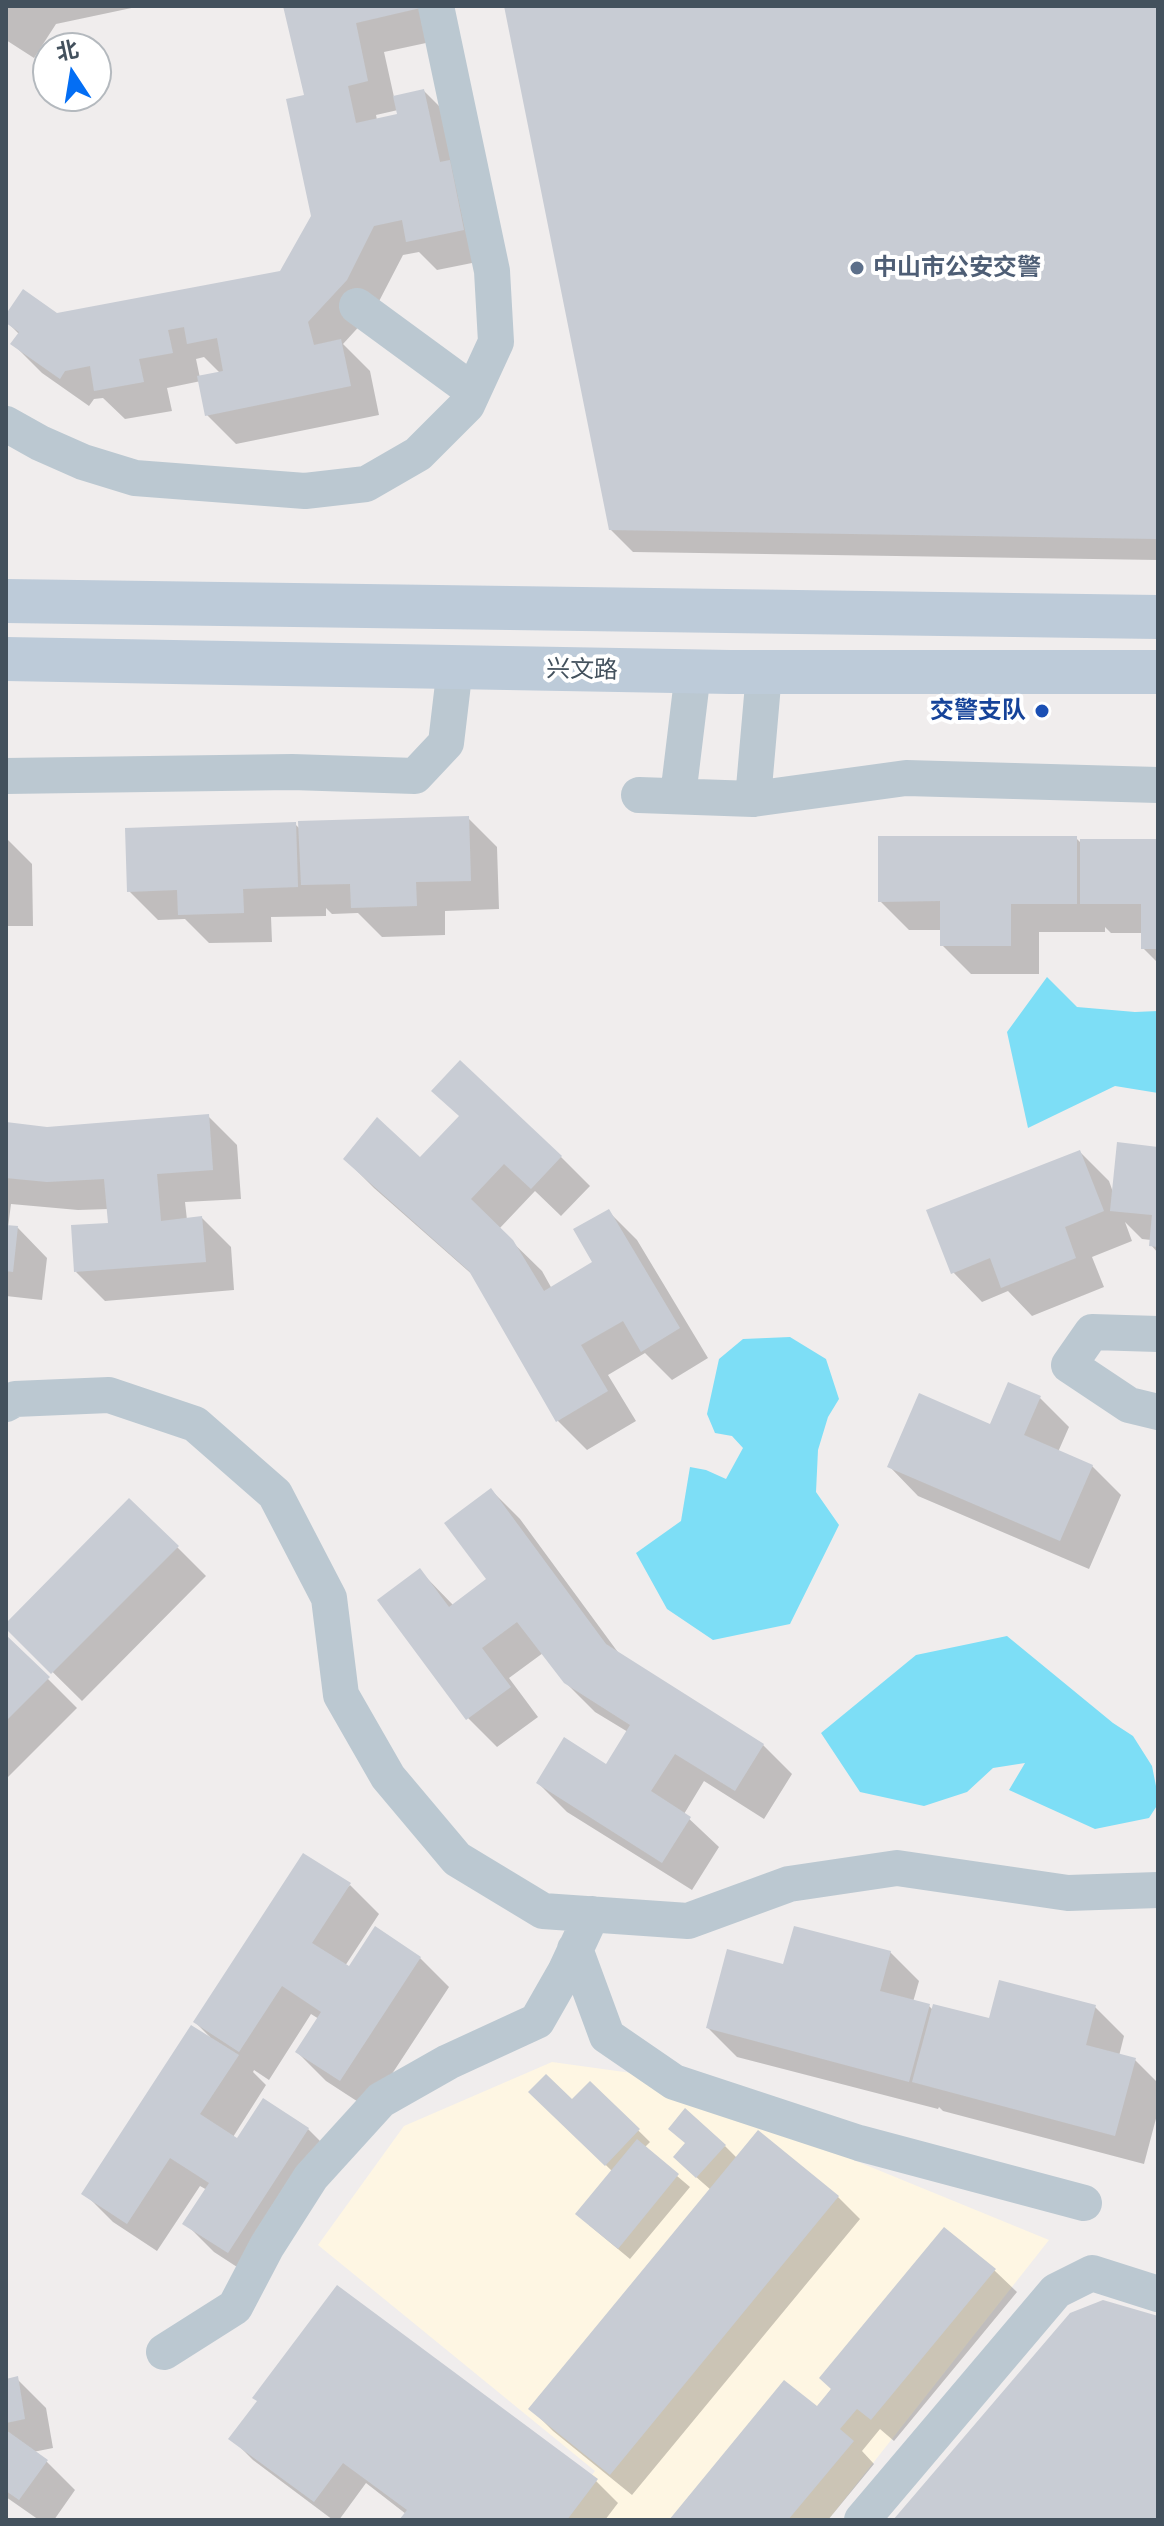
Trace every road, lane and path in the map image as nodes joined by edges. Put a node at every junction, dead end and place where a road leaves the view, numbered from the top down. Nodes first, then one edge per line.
1 (436, 6) edge
2 (357, 306) dead end
3 (473, 391) junction
4 (6, 424) edge
5 (6, 601) edge
6 (1158, 617) edge
7 (6, 659) edge
8 (455, 667) junction
9 (693, 672) junction
10 (1158, 672) edge
11 (764, 673) junction
12 (6, 776) edge
13 (1158, 785) edge
14 (639, 795) dead end
15 (678, 796) junction
16 (753, 799) junction
17 (1158, 1334) edge
18 (6, 1404) edge
19 (1158, 1412) edge
20 (1158, 1890) edge
21 (592, 1914) junction
22 (575, 1949) junction
23 (1084, 2203) dead end
24 (1158, 2294) edge
25 (164, 2352) dead end
26 (862, 2520) edge

1 - 3 street
2 - 3 street
3 - 4 street
5 - 6 main road
7 - 8 main road, 兴文路
8 - 9 main road, 兴文路
8 - 12 street
9 - 11 main road, 兴文路
9 - 15 street
10 - 11 main road, 兴文路
11 - 16 street
13 - 16 street
14 - 15 street
15 - 16 street
17 - 19 street
18 - 21 street
20 - 21 street
21 - 22 street
22 - 23 street
22 - 25 street
24 - 26 street

